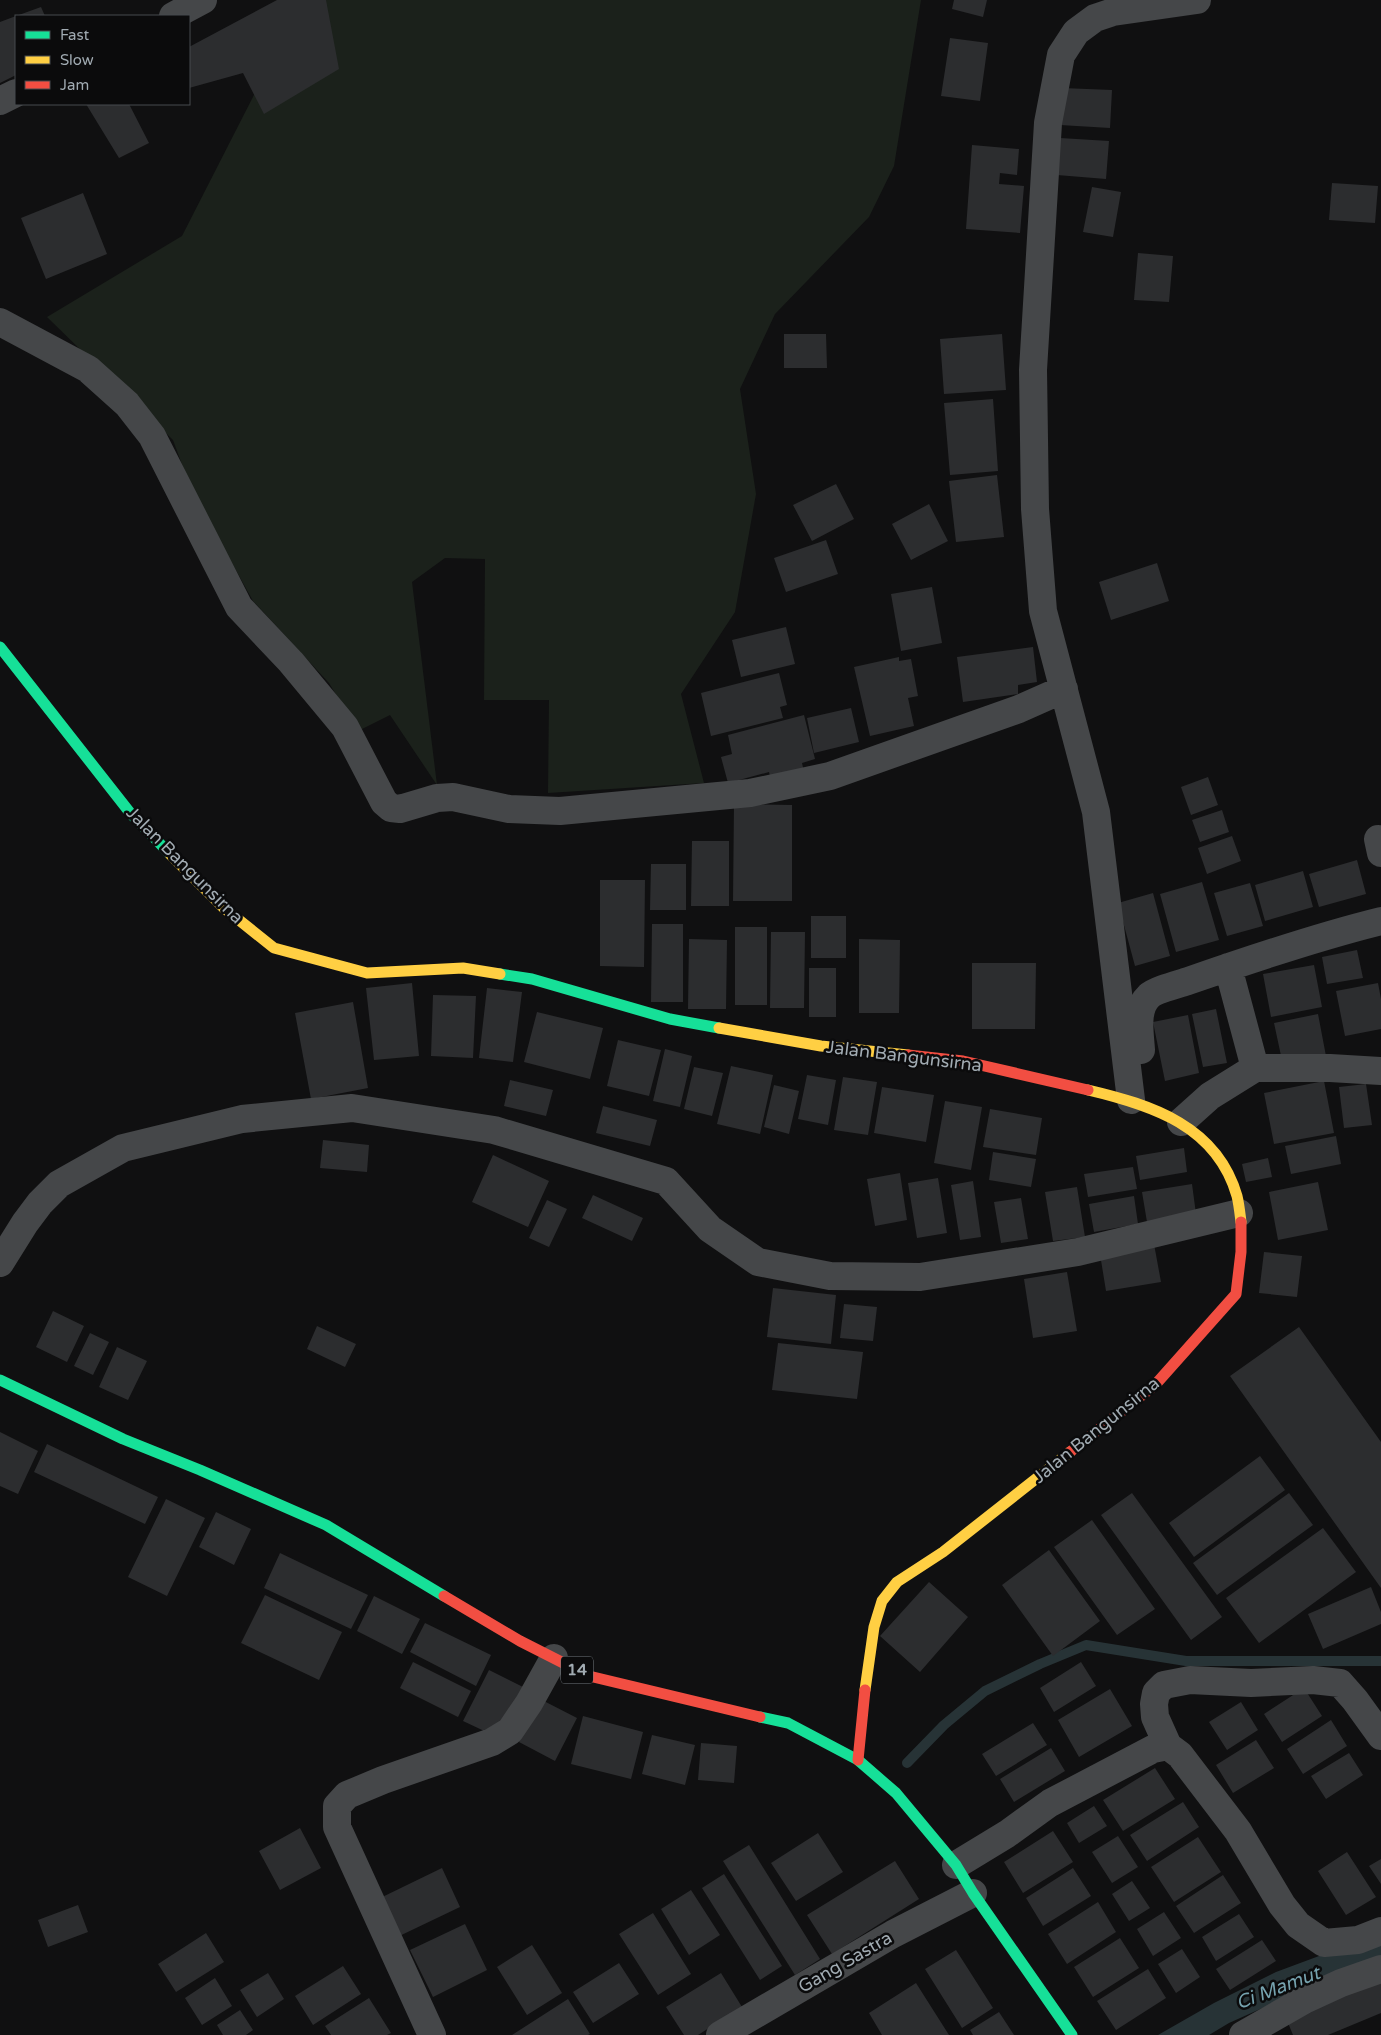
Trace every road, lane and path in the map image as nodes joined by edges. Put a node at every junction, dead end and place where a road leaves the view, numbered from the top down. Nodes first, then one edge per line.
1 (203, 0) edge
2 (1197, 0) edge
3 (1136, 5) edge
4 (175, 15) edge
5 (15, 94) edge
6 (0, 101) edge
7 (0, 322) edge
8 (0, 648) edge
9 (1064, 689) junction
10 (1381, 921) edge
11 (1228, 967) junction
12 (1255, 1068) junction
13 (1381, 1071) edge
14 (1139, 1103) junction
15 (1181, 1122) junction
16 (1239, 1213) junction
17 (0, 1264) edge
18 (0, 1380) edge
19 (554, 1658) junction
20 (1381, 1736) edge
21 (1168, 1746) junction
22 (858, 1760) junction
23 (956, 1865) junction
24 (973, 1893) junction
25 (1381, 1931) edge
26 (1381, 1969) edge
27 (432, 2035) edge
28 (720, 2035) edge
29 (1072, 2035) edge
30 (1243, 2035) edge

1 - 4 street
2 - 3 street
3 - 9 street
5 - 6 street
7 - 9 street
8 - 14 main road, Jalan Bangunsirna
9 - 14 street
10 - 11 street
11 - 12 street
11 - 14 street
12 - 13 street
12 - 15 street
14 - 15 main road, Jalan Bangunsirna
15 - 16 main road, Jalan Bangunsirna
16 - 17 street
16 - 22 main road, Jalan Bangunsirna
18 - 19 main road, 14
19 - 22 main road, 14
19 - 27 street
20 - 21 street
21 - 23 street
21 - 25 street
22 - 23 main road, 14
23 - 24 main road, 14
24 - 28 street, Gang Sastra
24 - 29 main road, 14
26 - 30 street

